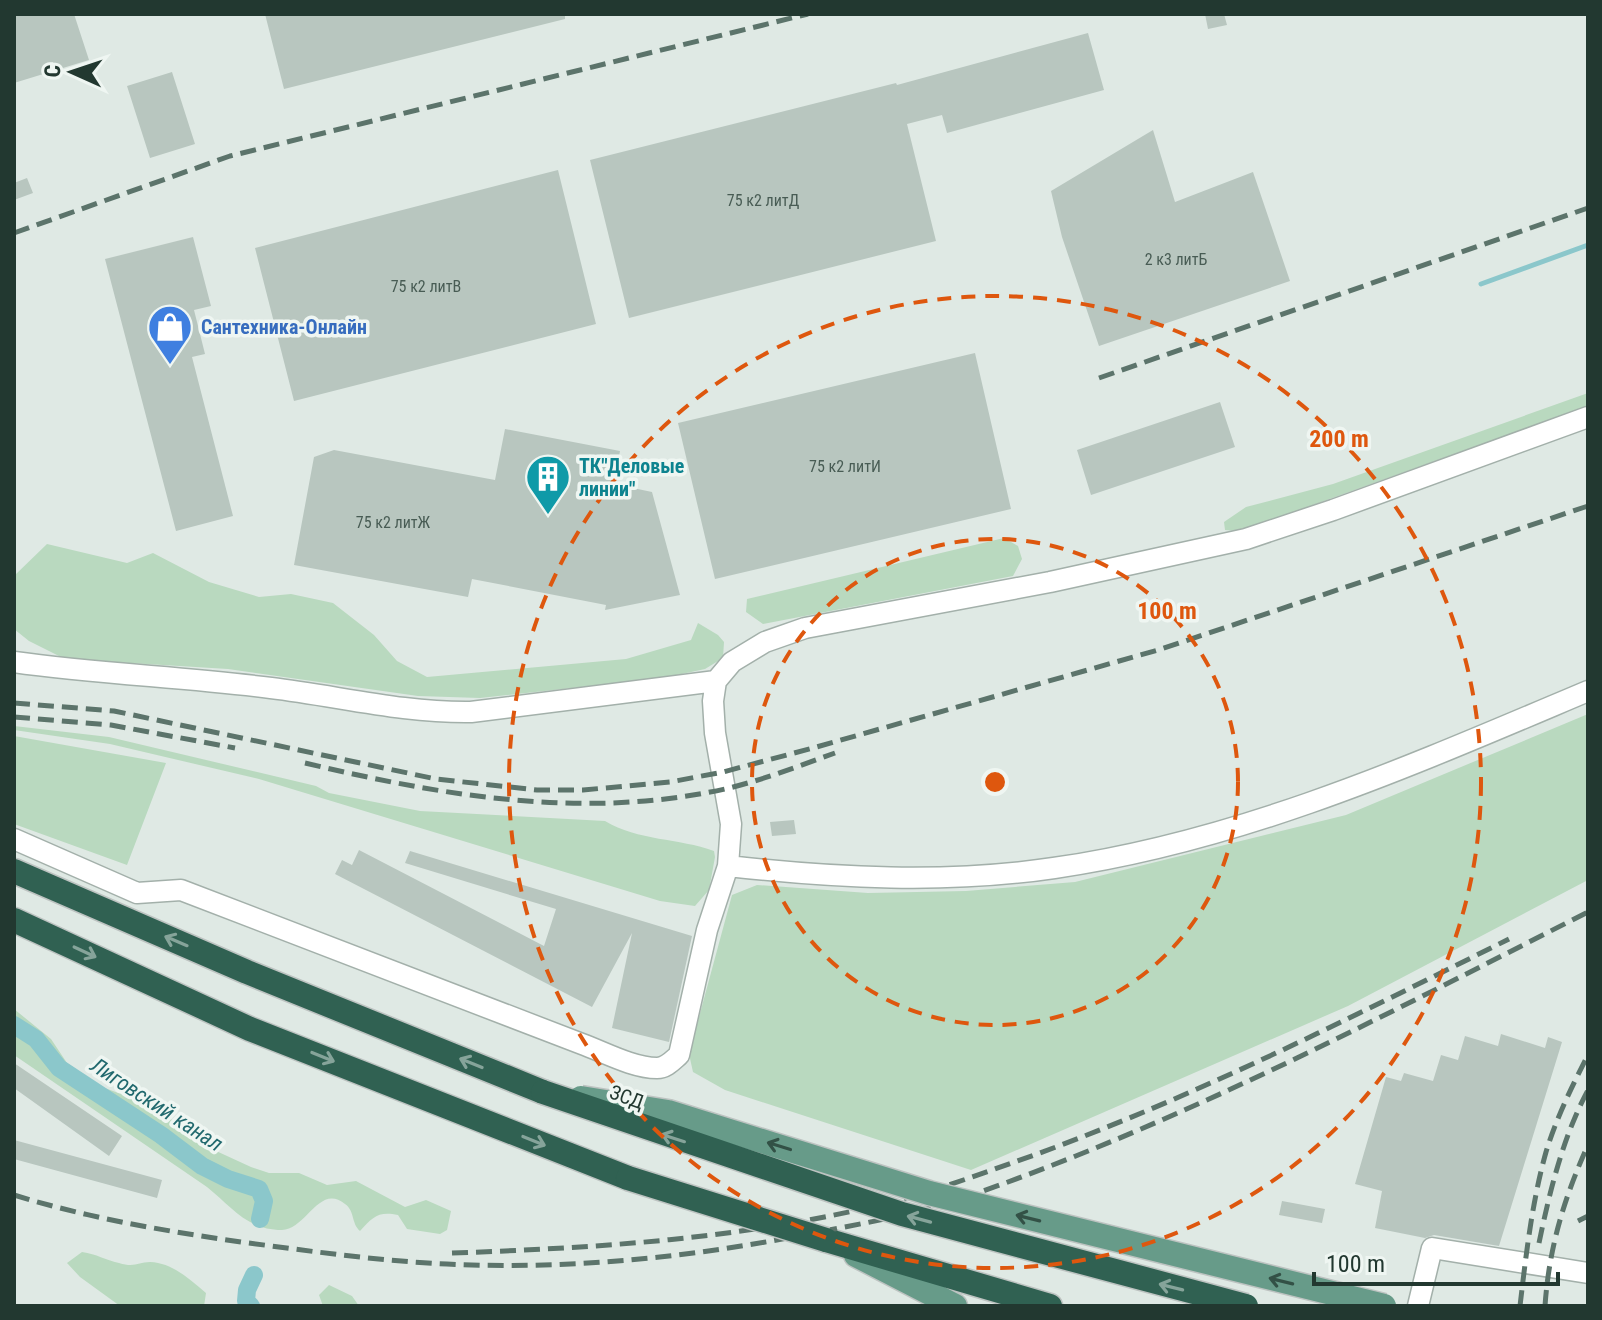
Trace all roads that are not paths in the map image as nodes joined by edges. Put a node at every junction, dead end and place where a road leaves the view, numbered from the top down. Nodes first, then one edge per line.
1 (1588, 417) edge
2 (14, 662) edge
3 (716, 681) junction
4 (1588, 691) edge
5 (14, 839) edge
6 (728, 866) junction
7 (14, 871) edge
8 (14, 920) edge
9 (543, 1092) junction
10 (826, 1240) junction
11 (1588, 1273) edge
12 (955, 1306) edge
13 (1050, 1306) edge
14 (1246, 1306) edge
15 (1384, 1306) edge
16 (1418, 1306) edge

1 - 3 street
2 - 3 street
3 - 6 street
4 - 6 street
5 - 6 street
9 -> 7 highway, ЗСД
8 -> 10 highway, bridge
14 -> 9 highway, ЗСД, bridge
15 -> 9 main road, bridge
10 - 12 main road
10 - 13 highway
11 - 16 street

